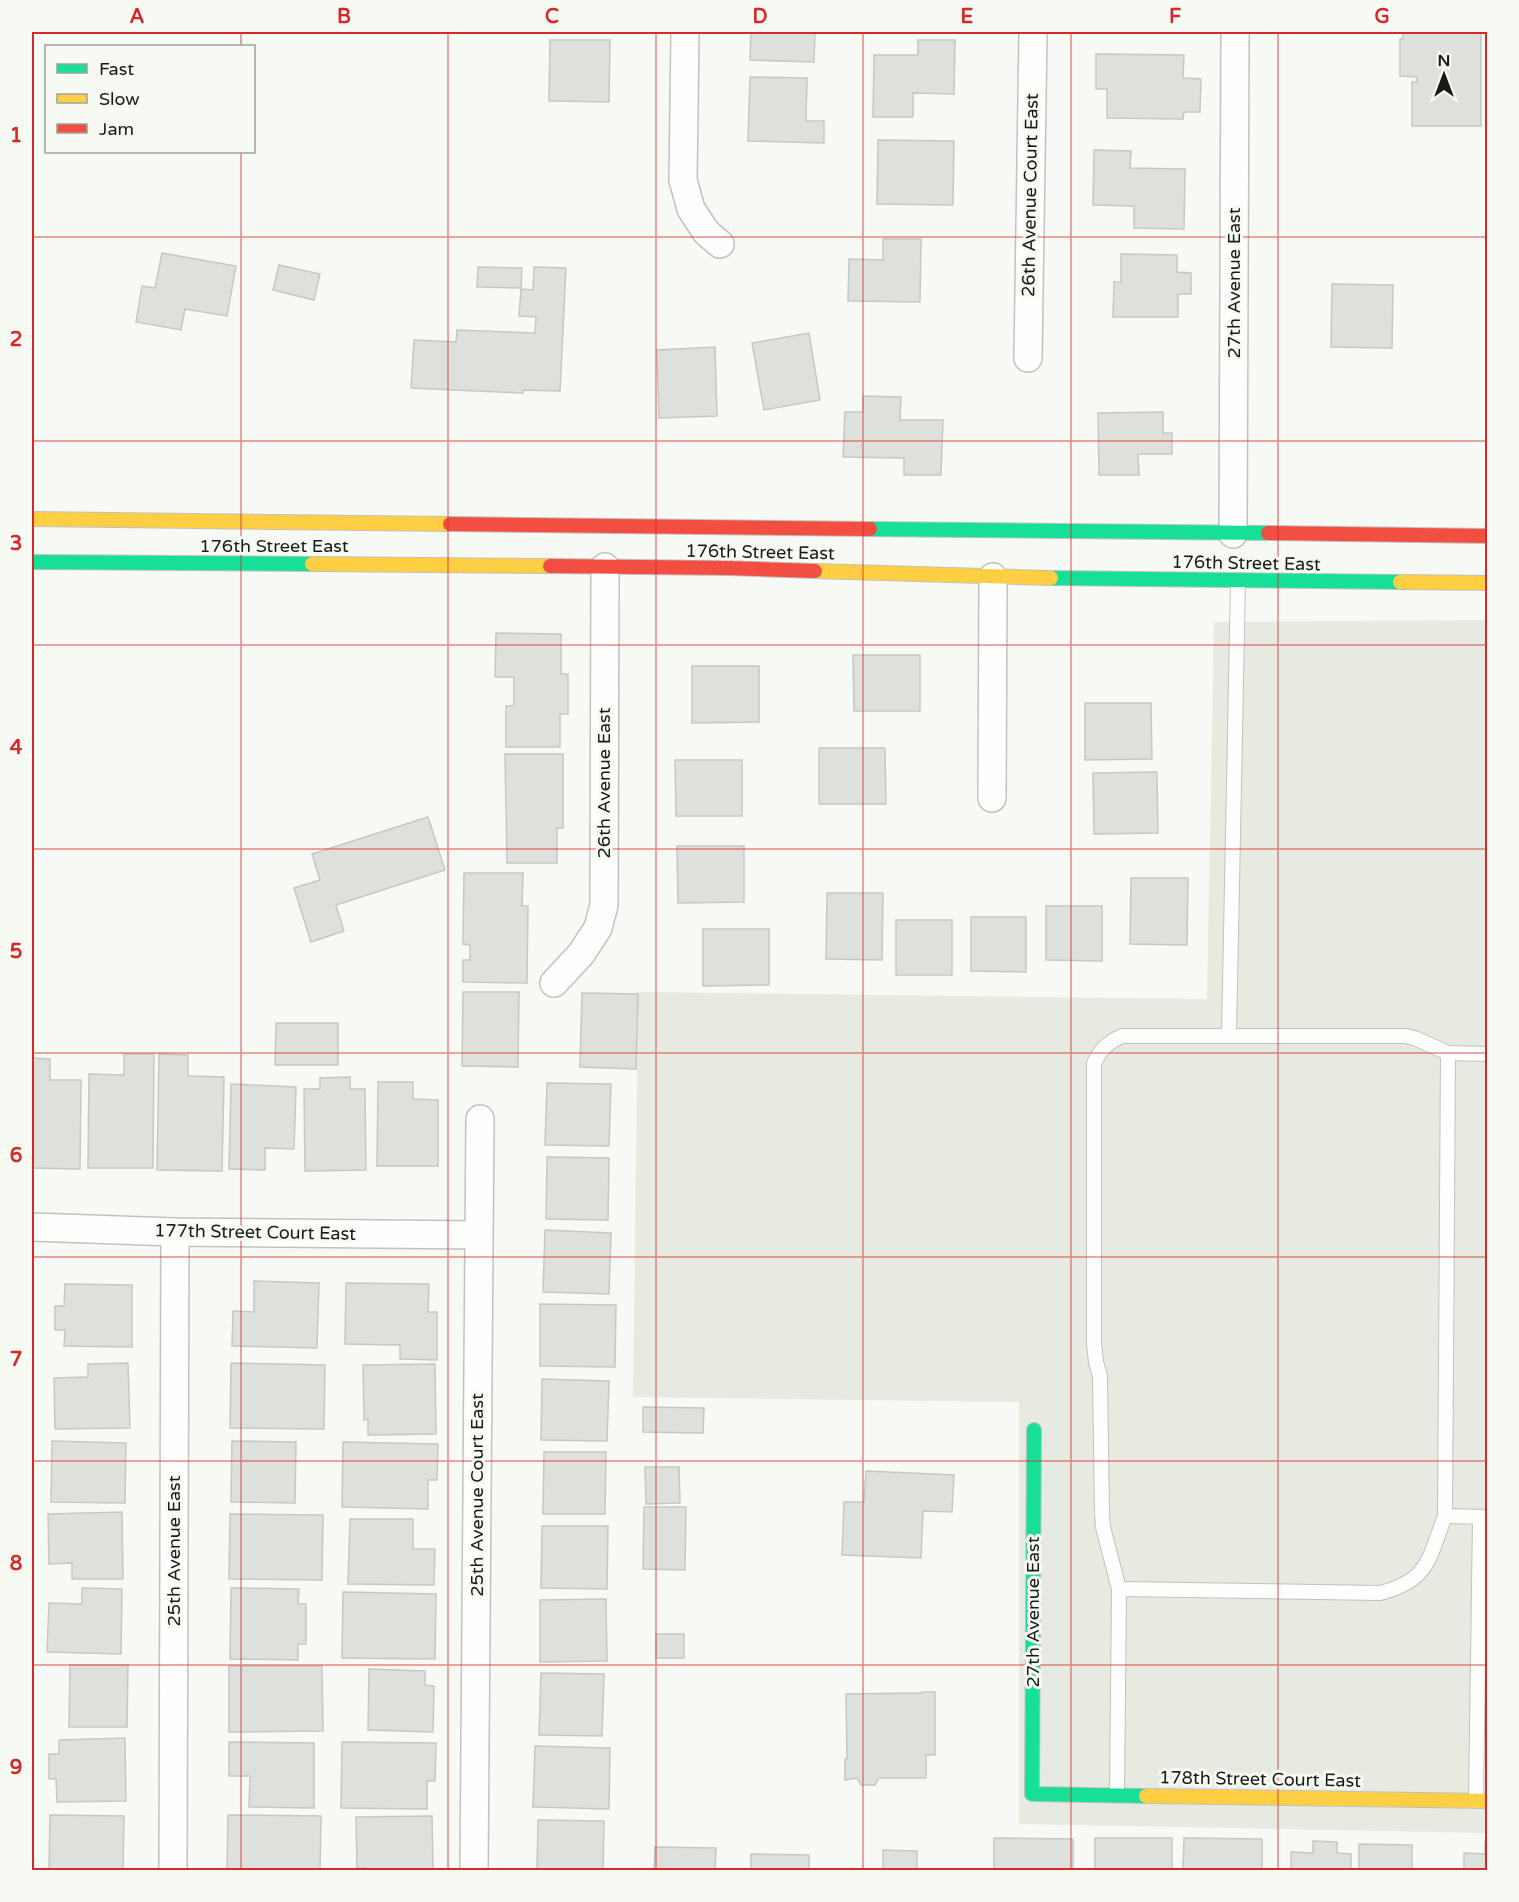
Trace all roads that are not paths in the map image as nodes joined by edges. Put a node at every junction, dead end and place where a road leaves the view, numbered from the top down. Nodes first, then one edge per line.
1 (685, 32) edge
2 (1033, 32) edge
3 (1235, 32) edge
4 (720, 244) dead end
5 (1028, 358) dead end
6 (32, 519) edge
7 (808, 528) junction
8 (1233, 534) junction
9 (1488, 536) edge
10 (792, 544) dead end
11 (561, 553) dead end
12 (32, 562) edge
13 (553, 567) junction
14 (605, 567) junction
15 (993, 577) junction
16 (1238, 581) junction
17 (1488, 583) edge
18 (992, 798) dead end
19 (554, 983) dead end
20 (1229, 1036) junction
21 (1448, 1053) junction
22 (1488, 1054) edge
23 (480, 1119) dead end
24 (32, 1227) edge
25 (175, 1232) junction
26 (478, 1235) junction
27 (1034, 1430) dead end
28 (1445, 1516) junction
29 (1484, 1517) edge
30 (1119, 1589) junction
31 (1032, 1794) joint
32 (1117, 1795) junction
33 (1482, 1801) edge
34 (173, 1870) edge
35 (474, 1870) edge

1 - 4 street
2 - 5 street, 26th Avenue Court East
3 - 8 street, 27th Avenue East
6 - 7 main road, 176th Street East
7 - 8 main road, 176th Street East
7 - 10 main road
8 - 9 main road, 176th Street East
11 - 13 main road
12 - 13 main road, 176th Street East
13 - 14 main road, 176th Street East
14 - 15 main road, 176th Street East
14 - 19 street, 26th Avenue East
15 - 16 main road, 176th Street East
15 - 18 street
16 - 17 main road, 176th Street East
16 - 20 lane
20 - 21 lane
20 - 30 lane
21 - 22 lane
21 - 28 lane
23 - 26 street, 25th Avenue Court East
24 - 25 street, 177th Street Court East
25 - 26 street, 177th Street Court East
25 - 34 street, 25th Avenue East
26 - 35 street, 25th Avenue Court East
27 - 31 main road, 27th Avenue East
28 - 29 lane
28 - 30 lane
29 - 33 lane
30 - 32 lane
31 - 32 main road, 178th Street Court East
32 - 33 main road, 178th Street Court East

